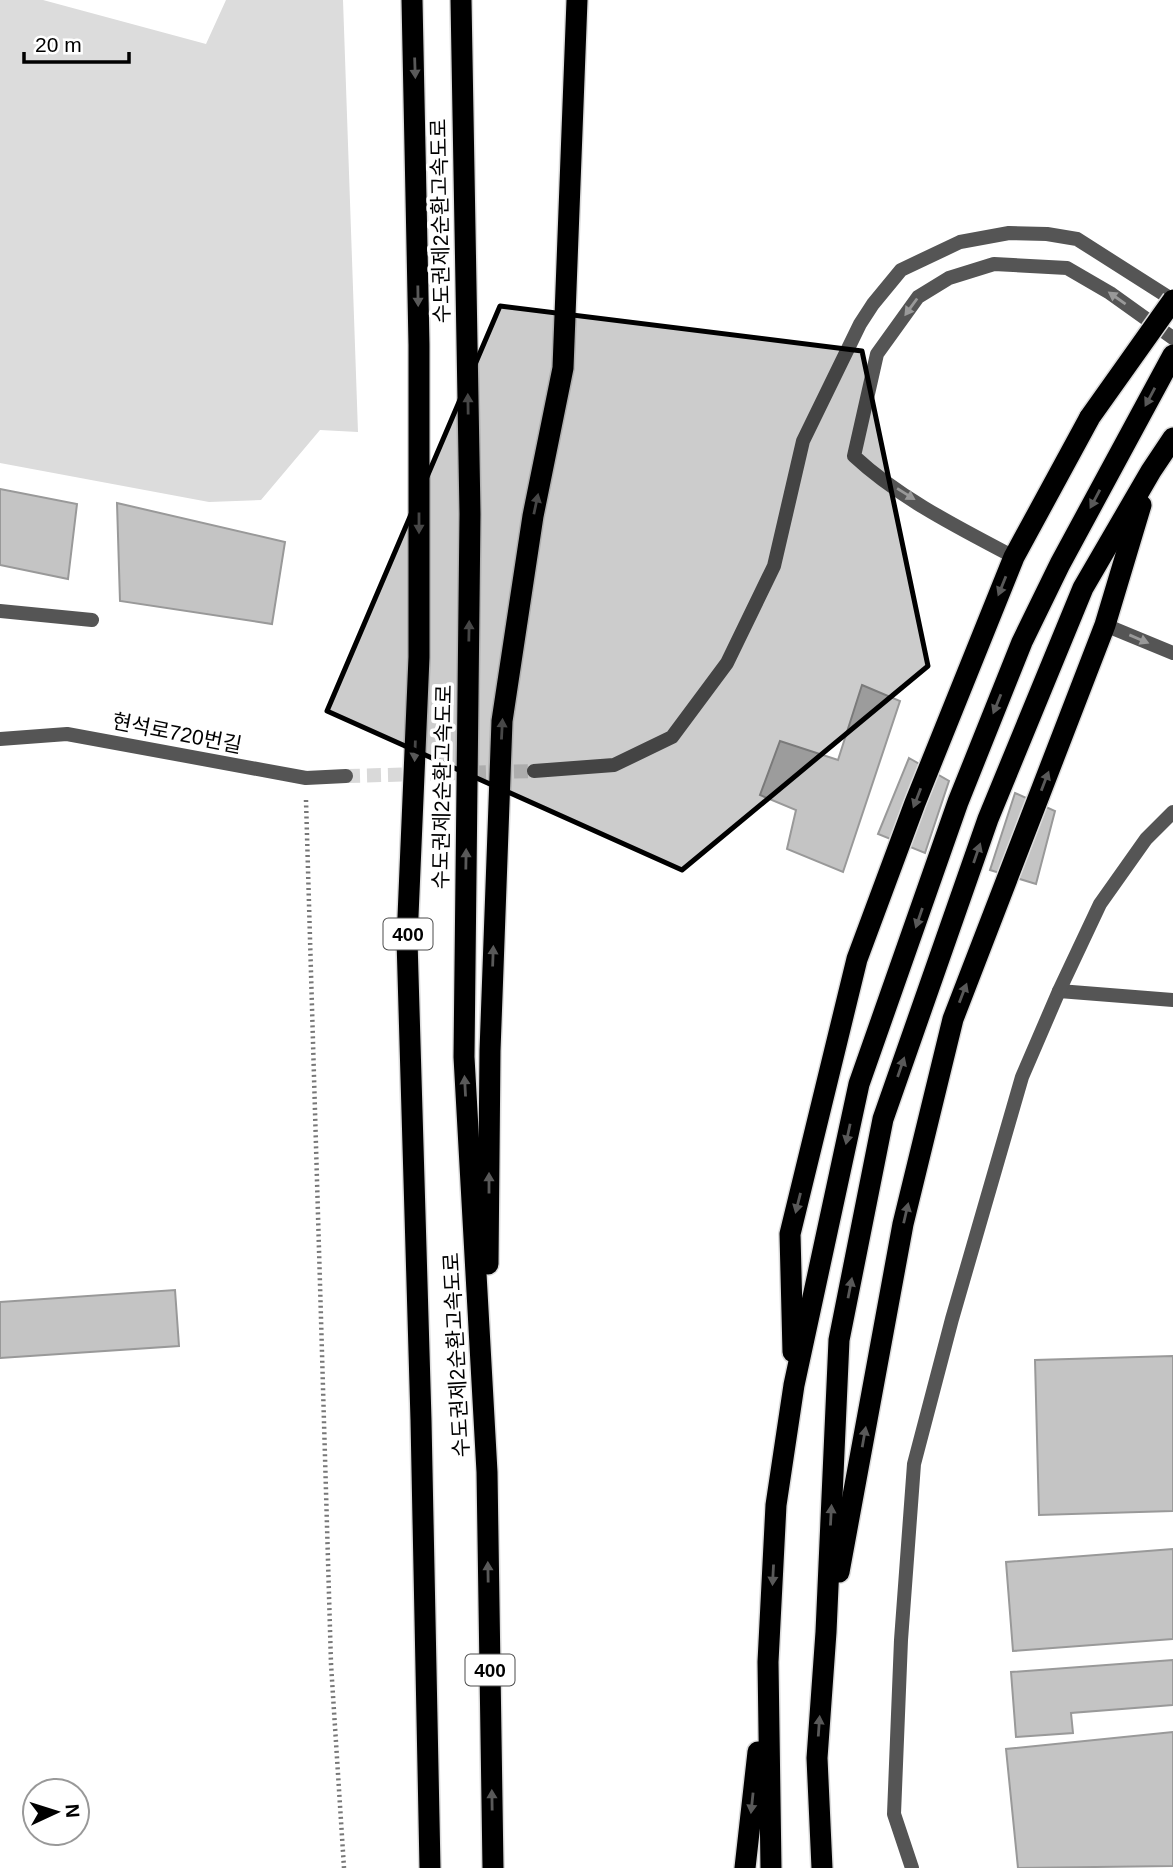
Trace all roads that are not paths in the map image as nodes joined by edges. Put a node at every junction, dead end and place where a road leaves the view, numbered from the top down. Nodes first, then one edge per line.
1 (412, 0) edge
2 (461, 0) edge
3 (577, 0) edge
4 (1173, 300) edge
5 (1173, 338) edge
6 (1173, 355) edge
7 (1173, 438) edge
8 (1155, 464) junction
9 (1014, 556) junction
10 (0, 611) edge
11 (92, 620) dead end
12 (1105, 625) junction
13 (1173, 653) edge
14 (0, 739) edge
15 (534, 771) tunnel mouth
16 (346, 776) tunnel mouth
17 (1173, 812) edge
18 (1059, 991) junction
19 (1173, 1000) edge
20 (794, 1385) junction
21 (487, 1472) junction
22 (826, 1632) junction
23 (768, 1662) junction
24 (817, 1758) junction
25 (430, 1868) edge
26 (493, 1868) edge
27 (745, 1868) edge
28 (771, 1868) edge
29 (822, 1868) edge
30 (831, 1868) edge
31 (912, 1868) edge

1 -> 25 highway, 수도권제2순환고속도로 / 400
21 -> 2 highway, 수도권제2순환고속도로 / 400
21 -> 3 highway
4 - 9 highway, bridge
4 - 15 street
5 -> 9 street
6 -> 20 highway
7 - 8 highway
8 - 12 highway
22 -> 8 highway
9 -> 20 highway
10 - 11 street
12 -> 13 street
22 -> 12 highway
14 - 16 street, 현석로720번길
17 - 18 street
18 - 19 street
18 - 31 street
20 -> 23 highway
26 -> 21 highway, 수도권제2순환고속도로 / 400
24 -> 22 highway
23 -> 27 highway
23 - 28 highway
24 - 29 highway
24 - 30 highway

